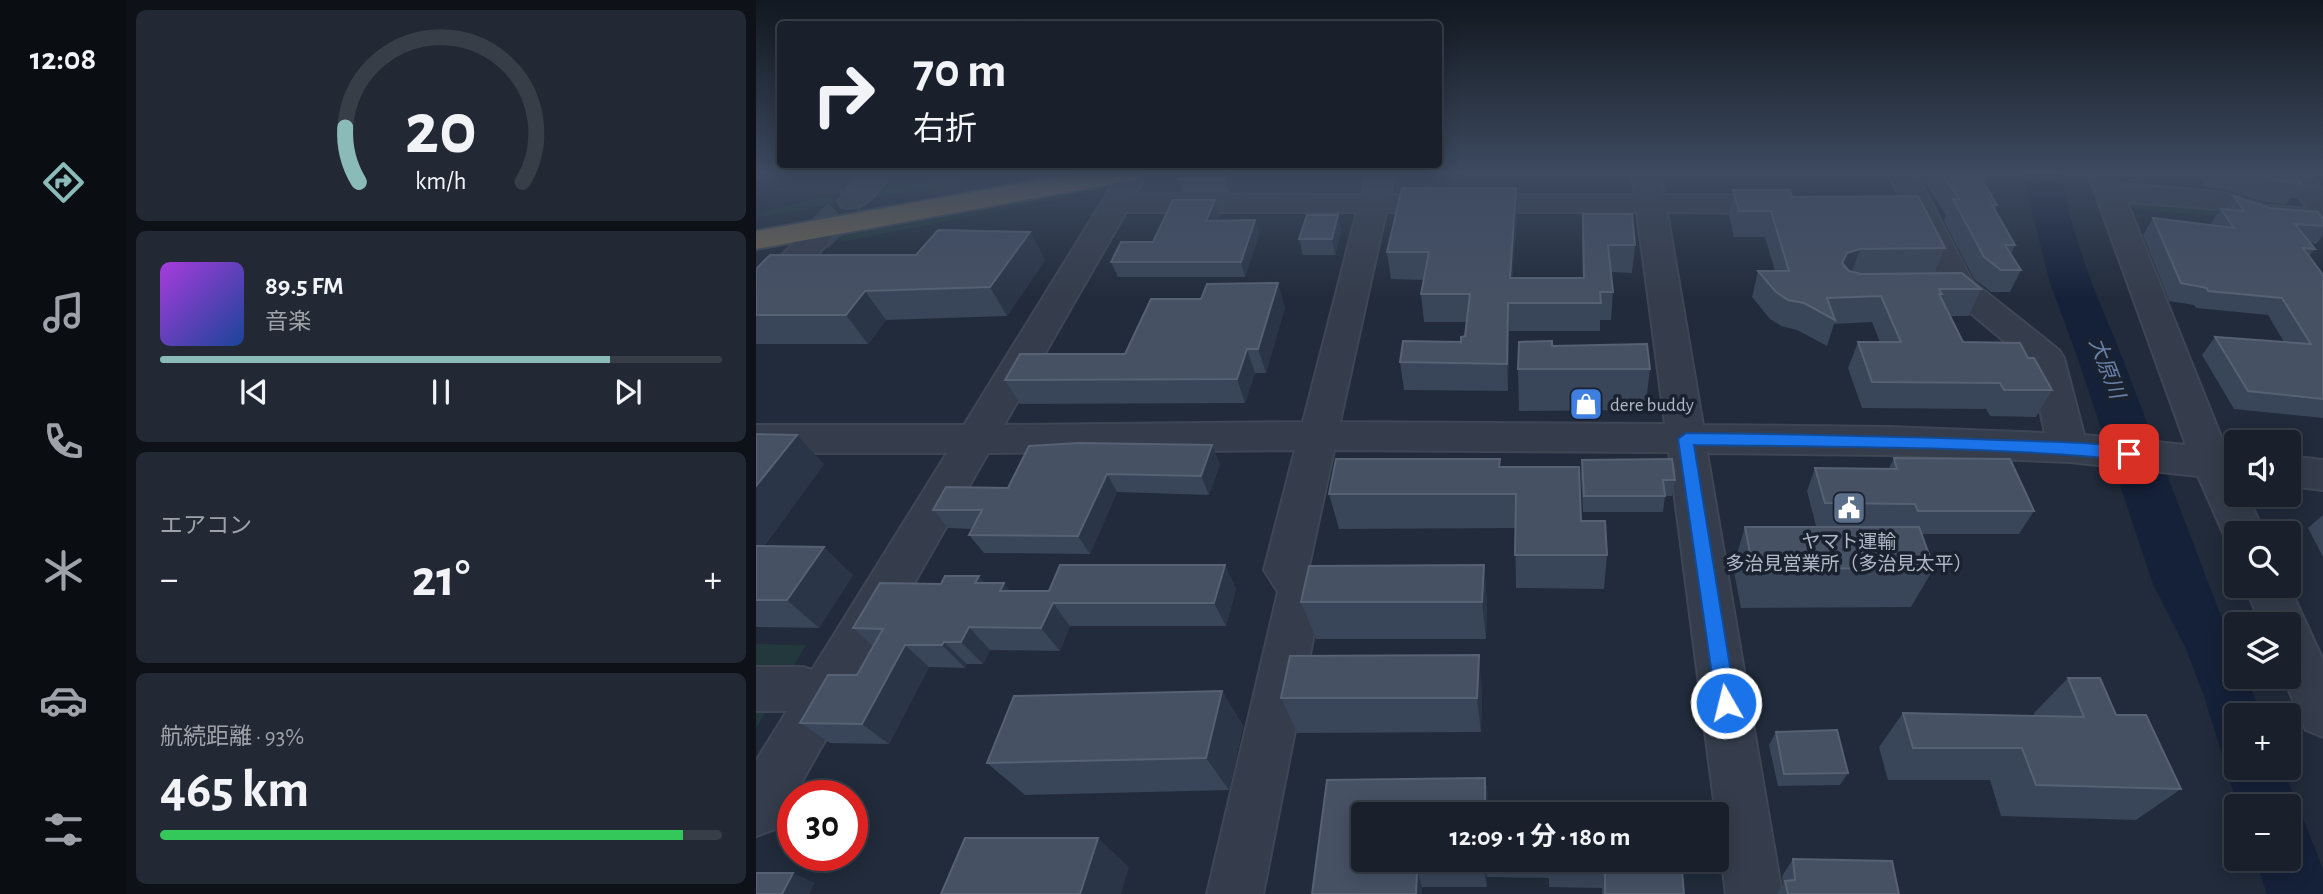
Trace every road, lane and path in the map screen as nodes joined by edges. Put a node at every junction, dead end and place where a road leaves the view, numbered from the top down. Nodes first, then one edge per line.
1 (814, 215) tunnel mouth
2 (926, 215) edge
3 (1107, 215) edge
4 (1371, 215) edge
5 (1653, 215) edge
6 (1910, 215) edge
7 (2118, 215) edge
8 (2210, 215) edge
9 (2254, 215) edge
10 (2277, 215) edge
11 (2323, 219) edge
12 (756, 225) edge
13 (817, 237) tunnel mouth
14 (756, 240) edge
15 (756, 300) edge
16 (1318, 435) junction
17 (974, 438) junction
18 (756, 439) edge
19 (1686, 439) junction
20 (2076, 449) junction
21 (2216, 463) edge
22 (2301, 472) edge
23 (2323, 475) edge
24 (2239, 521) edge
25 (2301, 664) edge
26 (756, 689) edge
27 (803, 689) dead end
28 (2323, 714) edge
29 (756, 810) edge
30 (1235, 894) edge
31 (1754, 894) edge

1 - 12 highway
2 - 14 highway
3 - 17 street
4 - 16 street
5 - 19 street
6 - 20 street
7 - 21 street
8 - 9 street
10 - 11 street
13 - 15 street
16 - 17 street
16 - 19 street
16 - 30 street
17 - 18 street
17 - 29 street
19 - 20 street
19 - 31 street
20 - 21 street
21 - 24 street
22 - 23 street
25 - 28 street
26 - 27 street

